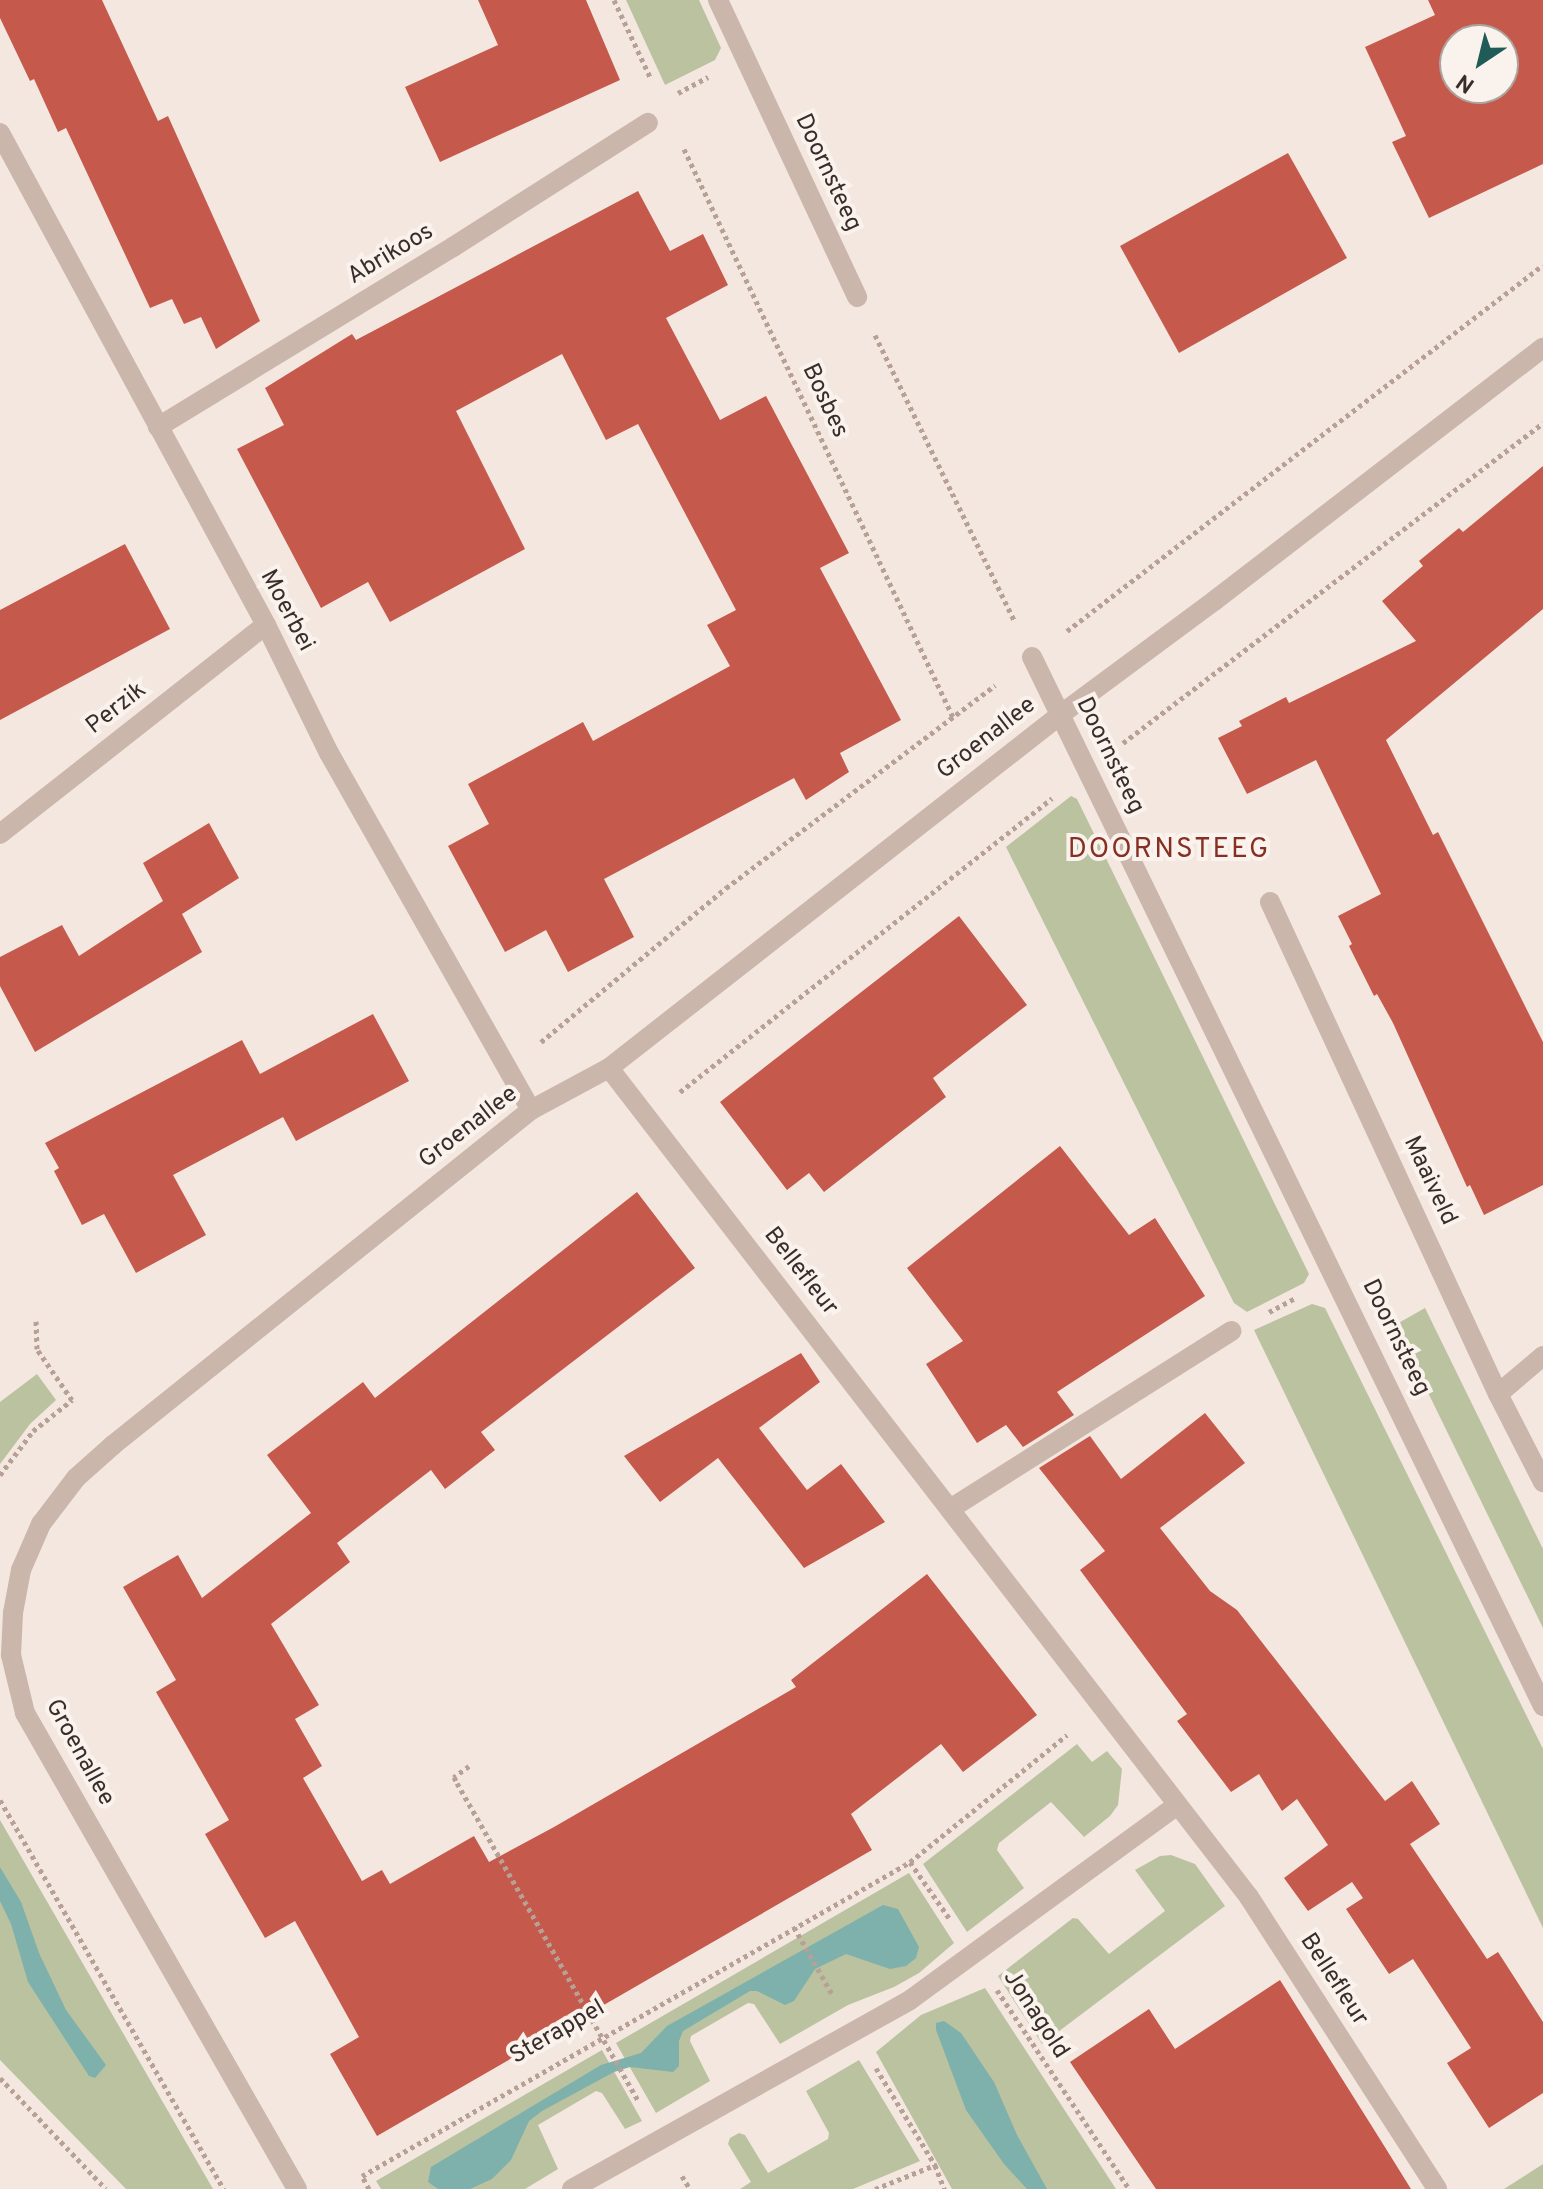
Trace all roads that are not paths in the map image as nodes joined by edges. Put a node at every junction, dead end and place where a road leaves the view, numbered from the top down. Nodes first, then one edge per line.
1 (718, 0) edge
2 (648, 123) road end
3 (0, 133) edge
4 (857, 297) road end
5 (1540, 356) edge
6 (158, 427) junction
7 (266, 625) junction
8 (1032, 657) road end
9 (1060, 715) junction
10 (0, 834) edge
11 (1270, 902) dead end
12 (609, 1068) junction
13 (531, 1110) junction
14 (1232, 1331) dead end
15 (1543, 1356) edge
16 (1498, 1394) junction
17 (1543, 1482) edge
18 (950, 1509) junction
19 (1543, 1706) edge
20 (1176, 1806) junction
21 (297, 2189) edge
22 (572, 2189) edge
23 (1437, 2189) edge

1 - 4 street, Doornsteeg
2 - 6 street, Abrikoos
3 - 6 street, Moerbei
5 - 9 street, Groenallee
6 - 7 street, Moerbei
7 - 10 street, Perzik
7 - 13 street, Moerbei
8 - 9 street, Doornsteeg
9 - 12 street, Groenallee
9 - 19 street, Doornsteeg
11 - 16 street, Maaiveld
12 - 13 street, Groenallee
12 - 18 street, Bellefleur
13 - 21 street, Groenallee
14 - 18 street
15 - 16 street
16 - 17 street, Maaiveld
18 - 20 street, Bellefleur
20 - 22 street
20 - 23 street, Bellefleur

